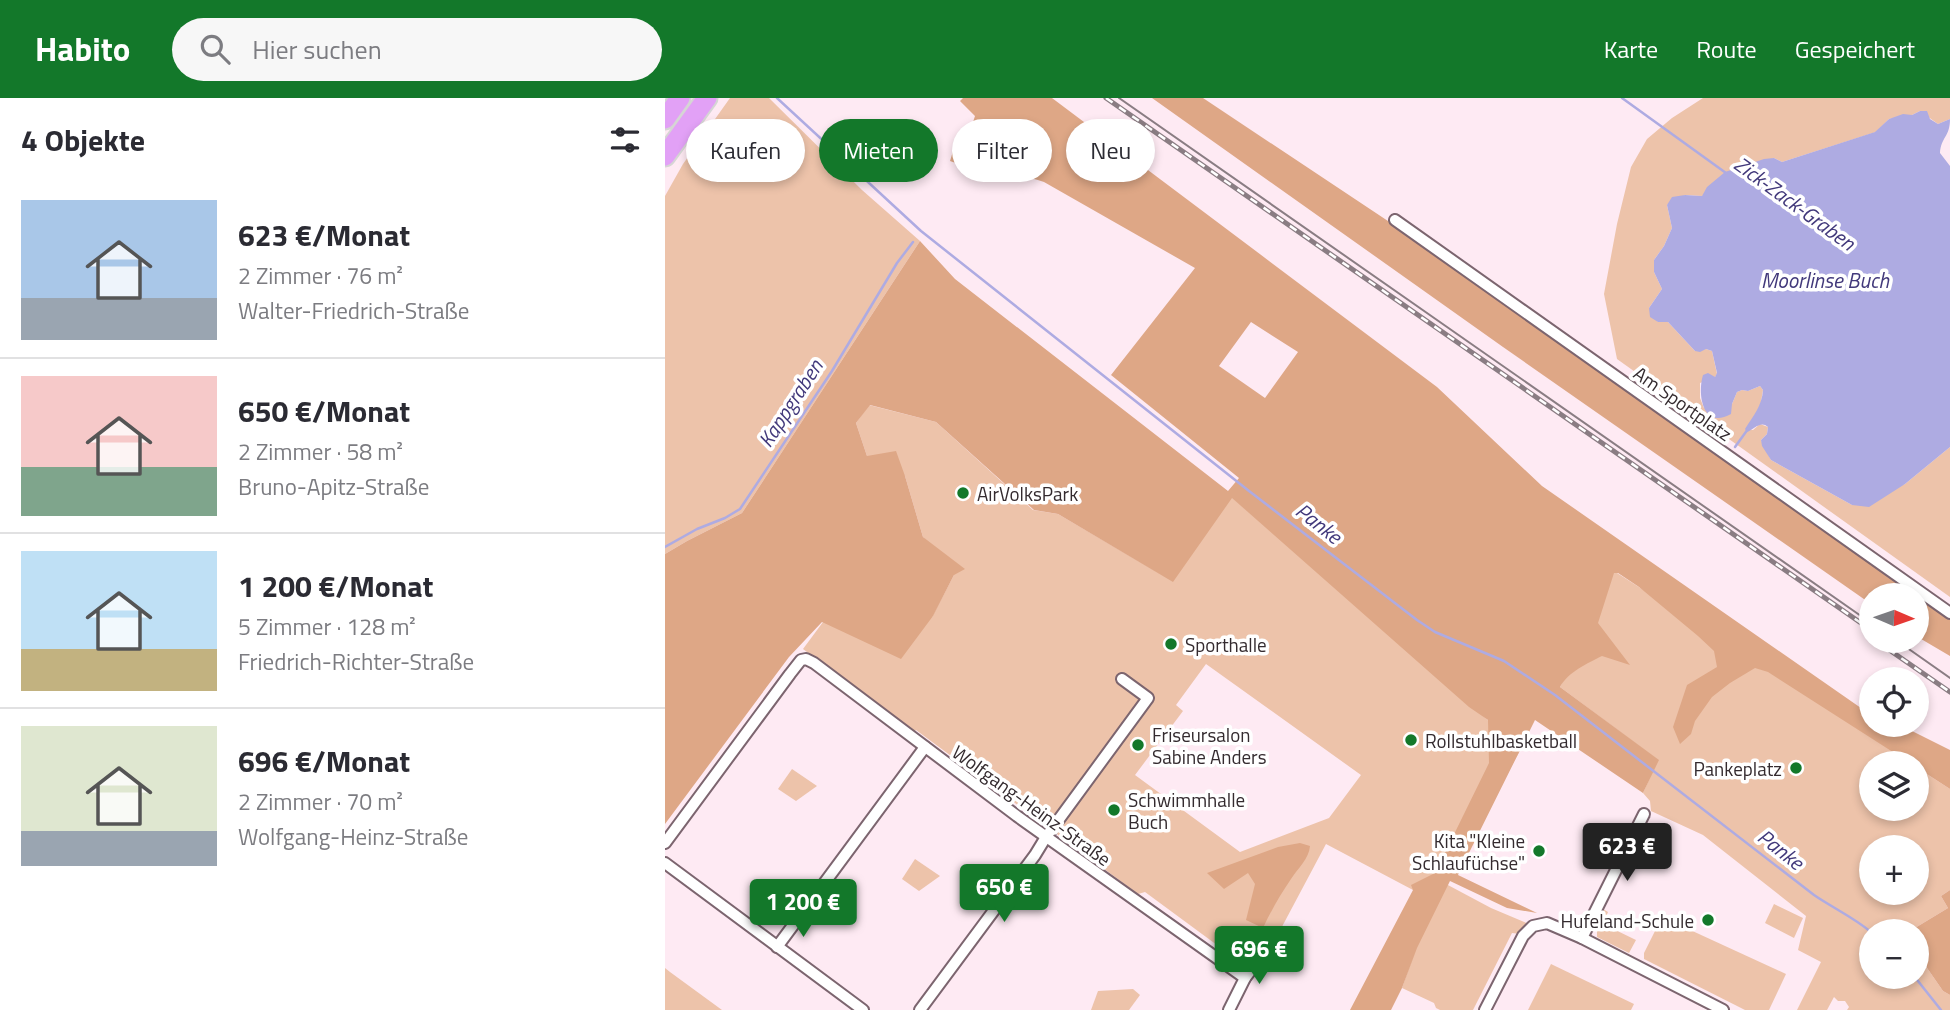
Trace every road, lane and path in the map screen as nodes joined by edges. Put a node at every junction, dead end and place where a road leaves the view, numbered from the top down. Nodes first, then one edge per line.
1 (680, 98) edge
2 (707, 98) edge
3 (665, 119) edge
4 (665, 156) edge
5 (1395, 220) dead end
6 (1950, 613) edge
7 (1122, 680) dead end
8 (925, 747) junction
9 (1644, 814) dead end
10 (1046, 837) junction
11 (665, 843) edge
12 (665, 863) edge
13 (1582, 937) junction
14 (777, 947) junction
15 (1268, 948) dead end
16 (1245, 978) junction
17 (924, 1009) edge
18 (863, 1010) edge
19 (1229, 1010) edge
20 (1485, 1010) edge
21 (1723, 1010) edge

1 - 3 highway
2 - 4 highway
5 - 6 street, Am Sportplatz
7 - 10 street
8 - 10 street, Wolfgang-Heinz-Straße
8 - 11 street, Wolfgang-Heinz-Straße
8 - 14 street
9 - 13 street
10 - 16 street, Wolfgang-Heinz-Straße
10 - 17 street
12 - 14 street
13 - 20 street
13 - 21 street
14 - 18 street
15 - 16 street
16 - 19 street

